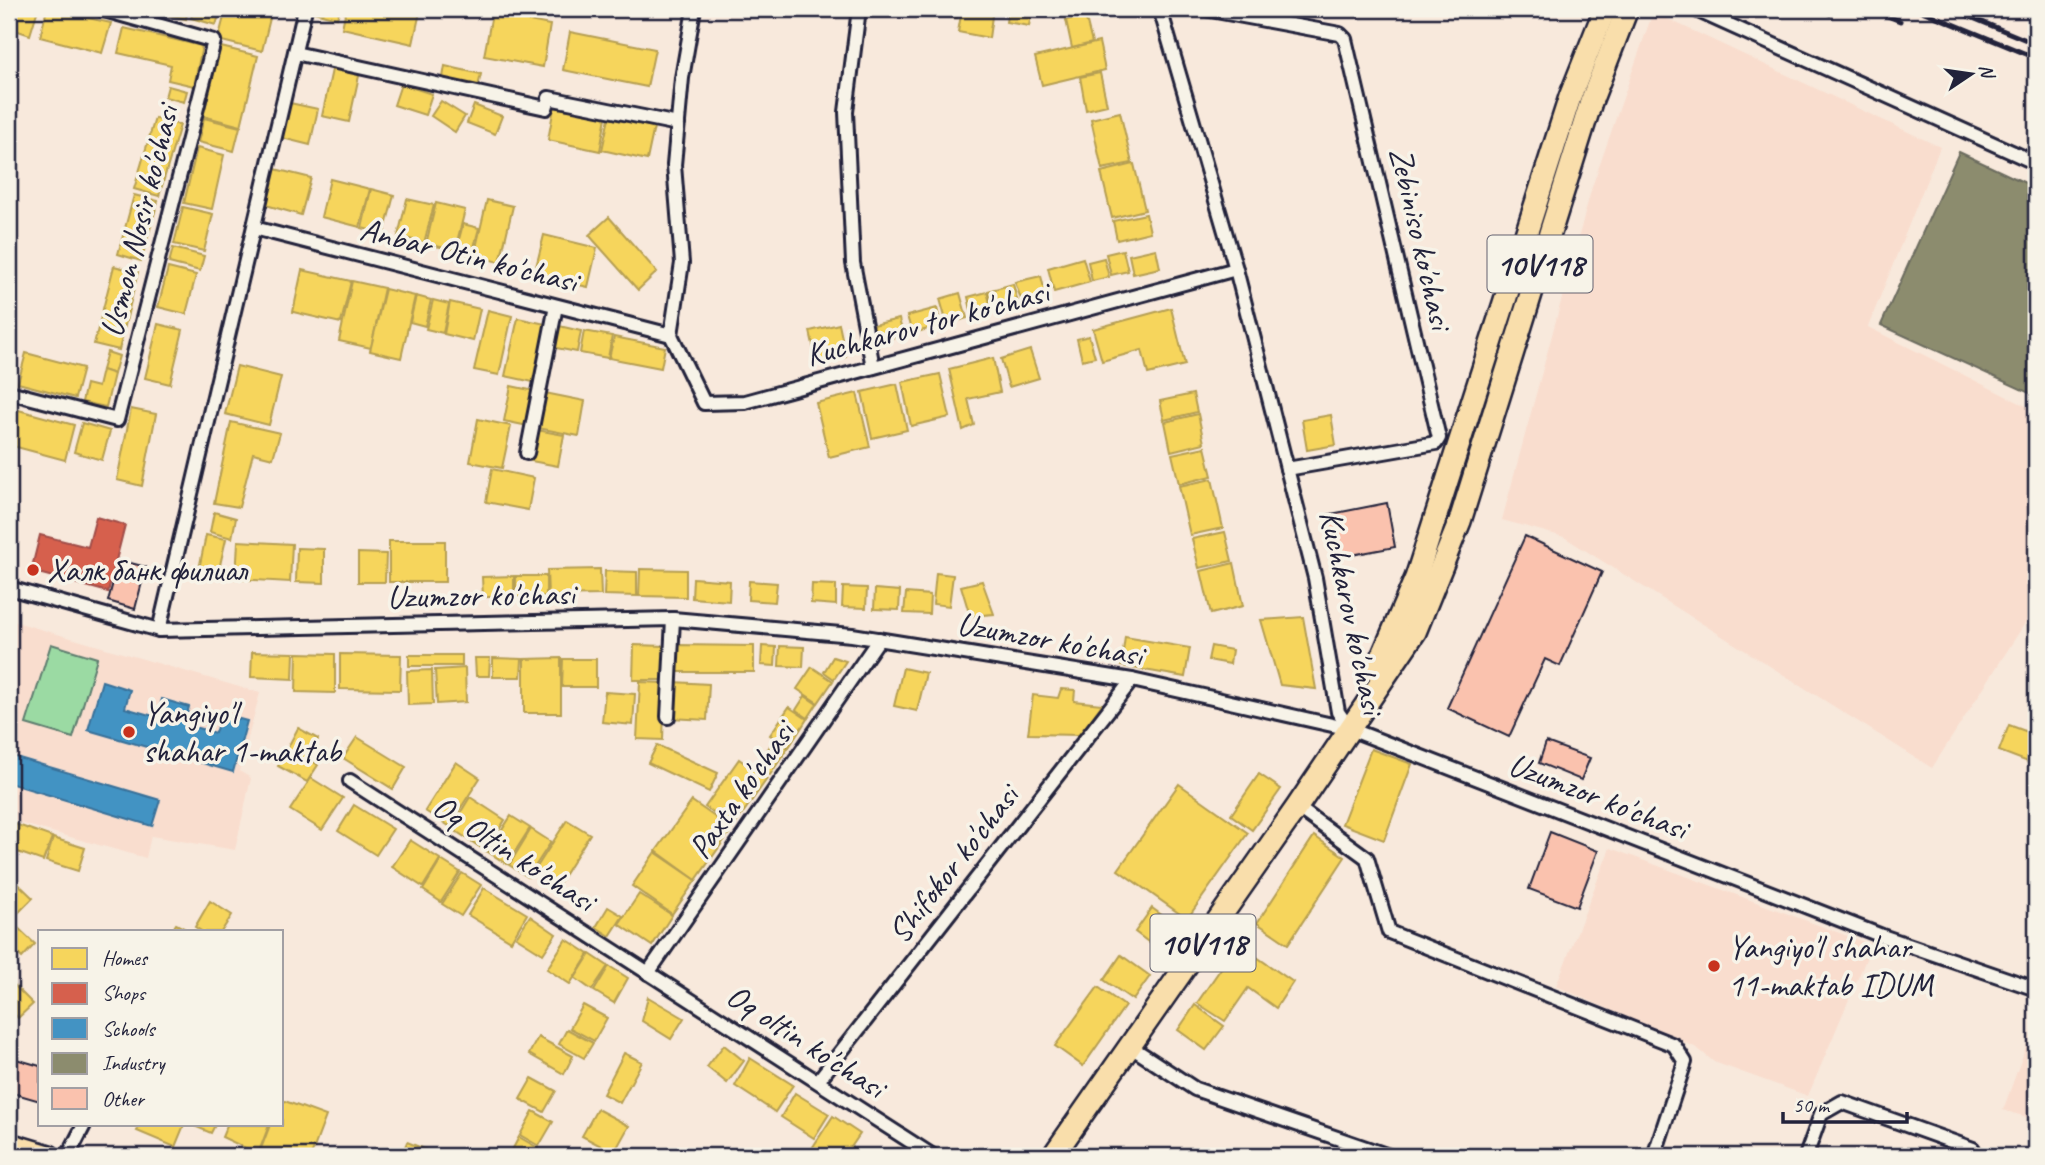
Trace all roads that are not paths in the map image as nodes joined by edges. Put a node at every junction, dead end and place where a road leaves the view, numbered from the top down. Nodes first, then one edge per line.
1 (101, 9) edge
2 (305, 9) edge
3 (694, 9) edge
4 (859, 9) edge
5 (1161, 9) edge
6 (1169, 9) edge
7 (1205, 9) edge
8 (1605, 9) edge
9 (1627, 9) edge
10 (1694, 9) edge
11 (295, 53) junction
12 (678, 124) junction
13 (2036, 163) edge
14 (254, 228) junction
15 (1236, 269) junction
16 (556, 306) junction
17 (671, 335) junction
18 (873, 367) junction
19 (9, 392) edge
20 (527, 453) dead end
21 (1287, 469) junction
22 (9, 588) edge
23 (673, 619) junction
24 (159, 630) junction
25 (879, 639) junction
26 (1132, 680) junction
27 (668, 717) dead end
28 (1350, 729) junction
29 (350, 781) dead end
30 (1297, 807) junction
31 (648, 973) junction
32 (2036, 989) edge
33 (1130, 1047) junction
34 (818, 1081) junction
35 (83, 1126) edge
36 (9, 1144) edge
37 (49, 1156) edge
38 (68, 1156) edge
39 (933, 1156) edge
40 (1053, 1156) edge
41 (1389, 1156) edge
42 (1654, 1156) edge
43 (1807, 1156) edge
44 (1970, 1156) edge

1 - 19 street, Usmon Nosir ko'chasi
2 - 11 street
3 - 12 street
4 - 18 street
5 - 6 street
5 - 15 street, Kuchkarov ko'chasi
7 - 21 street, Zebiniso ko'chasi
8 - 28 main road, 10V118
9 - 28 main road, 10V118
10 - 13 street
11 - 12 street
11 - 14 street
12 - 17 street
14 - 16 street, Anbar Otin ko'chasi
14 - 24 street
15 - 18 street, Kuchkarov tor ko'chasi
15 - 21 street, Kuchkarov ko'chasi
16 - 17 street, Anbar Otin ko'chasi
16 - 20 street
17 - 18 street, Kuchkarov tor ko'chasi
21 - 28 street, Kuchkarov ko'chasi
22 - 24 street, Uzumzor ko'chasi
23 - 24 street, Uzumzor ko'chasi
23 - 25 street, Uzumzor ko'chasi
23 - 27 street
25 - 26 street, Uzumzor ko'chasi
25 - 31 street, Paxta ko'chasi
26 - 28 street, Uzumzor ko'chasi
26 - 34 street, Shifokor ko'chasi
28 - 30 main road, Kuchkarov ko'chasi / 10V118
28 - 32 street, Uzumzor ko'chasi
29 - 31 street, Oq Oltin ko'chasi
30 - 33 main road, Kuchkarov ko'chasi / 10V118
30 - 42 street
31 - 34 street, Oq oltin ko'chasi
33 - 40 main road, Kuchkarov ko'chasi / 10V118
33 - 41 street
34 - 39 street, Oq oltin ko'chasi
35 - 38 street
36 - 37 main road
43 - 44 street

